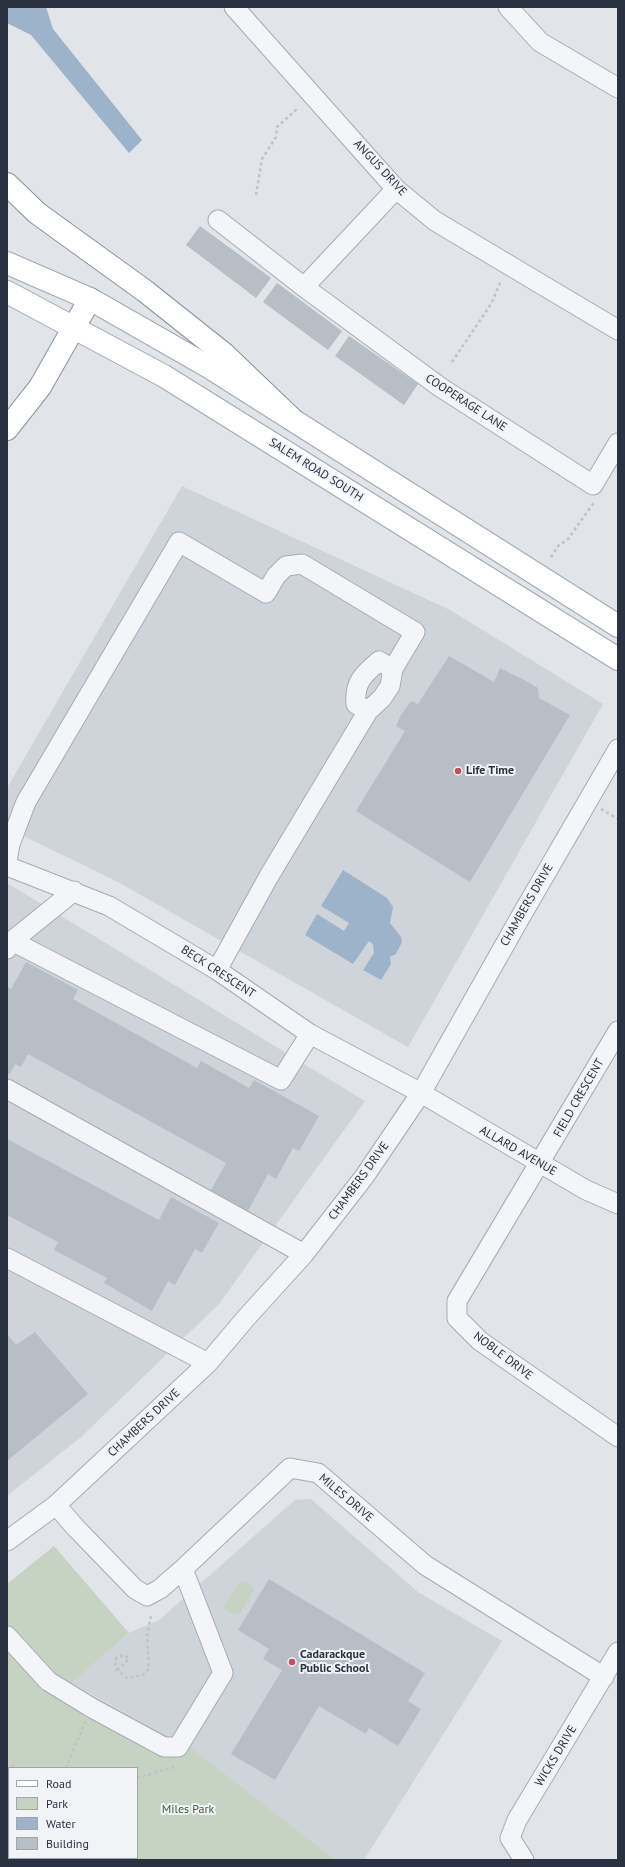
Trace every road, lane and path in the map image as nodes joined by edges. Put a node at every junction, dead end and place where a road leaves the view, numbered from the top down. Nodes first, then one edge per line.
1 (234, 7) edge
2 (508, 7) edge
3 (618, 88) edge
4 (297, 109) dead end
5 (7, 184) edge
6 (396, 189) junction
7 (256, 195) dead end
8 (218, 220) dead end
9 (7, 263) edge
10 (501, 281) dead end
11 (304, 287) junction
12 (7, 292) edge
13 (90, 299) junction
14 (75, 328) junction
15 (618, 330) edge
16 (452, 362) dead end
17 (292, 419) junction
18 (7, 429) edge
19 (618, 443) edge
20 (597, 497) dead end
21 (551, 557) dead end
22 (618, 626) edge
23 (618, 659) edge
24 (393, 669) junction
25 (368, 711) junction
26 (618, 749) edge
27 (610, 779) edge
28 (7, 861) edge
29 (7, 866) edge
30 (74, 891) junction
31 (10, 945) edge
32 (217, 970) junction
33 (618, 1031) edge
34 (310, 1034) junction
35 (7, 1090) edge
36 (421, 1093) junction
37 (540, 1164) junction
38 (618, 1204) edge
39 (304, 1254) junction
40 (7, 1258) edge
41 (208, 1363) junction
42 (618, 1437) edge
43 (56, 1505) junction
44 (7, 1541) edge
45 (183, 1569) junction
46 (150, 1616) dead end
47 (7, 1636) edge
48 (618, 1652) edge
49 (117, 1670) junction
50 (604, 1677) junction
51 (92, 1708) junction
52 (178, 1766) dead end
53 (66, 1767) edge
54 (138, 1778) edge
55 (524, 1860) edge

1 - 6 street, ANGUS DRIVE
2 - 3 street
4 - 7 path
5 - 17 main road
6 - 11 street
6 - 15 street, ANGUS DRIVE
8 - 11 street, COOPERAGE LANE
9 - 13 main road
10 - 16 path
11 - 19 street, COOPERAGE LANE
12 - 14 main road, SALEM ROAD SOUTH
13 - 14 main road
13 - 17 main road
14 - 18 main road
14 - 23 main road, SALEM ROAD SOUTH
17 - 22 main road
20 - 21 path
24 - 25 street
24 - 25 street
24 - 28 street
25 - 32 street
26 - 27 street, CHAMBERS DRIVE
27 - 36 street, CHAMBERS DRIVE
29 - 30 street, BECK CRESCENT
30 - 31 street
30 - 32 street, BECK CRESCENT
31 - 34 street
32 - 34 street, BECK CRESCENT
33 - 37 street, FIELD CRESCENT
34 - 36 street, BECK CRESCENT
35 - 39 street
36 - 37 street, ALLARD AVENUE
36 - 39 street, CHAMBERS DRIVE
37 - 38 street, ALLARD AVENUE
37 - 42 street, NOBLE DRIVE
39 - 41 street, CHAMBERS DRIVE
40 - 41 street
41 - 43 street, CHAMBERS DRIVE
43 - 44 street, CHAMBERS DRIVE
43 - 45 street, MILES DRIVE
45 - 50 street, MILES DRIVE
45 - 51 street
46 - 49 path
47 - 51 street
48 - 50 street, WICKS DRIVE
49 - 49 path
50 - 55 street, WICKS DRIVE
51 - 53 path
52 - 54 path

